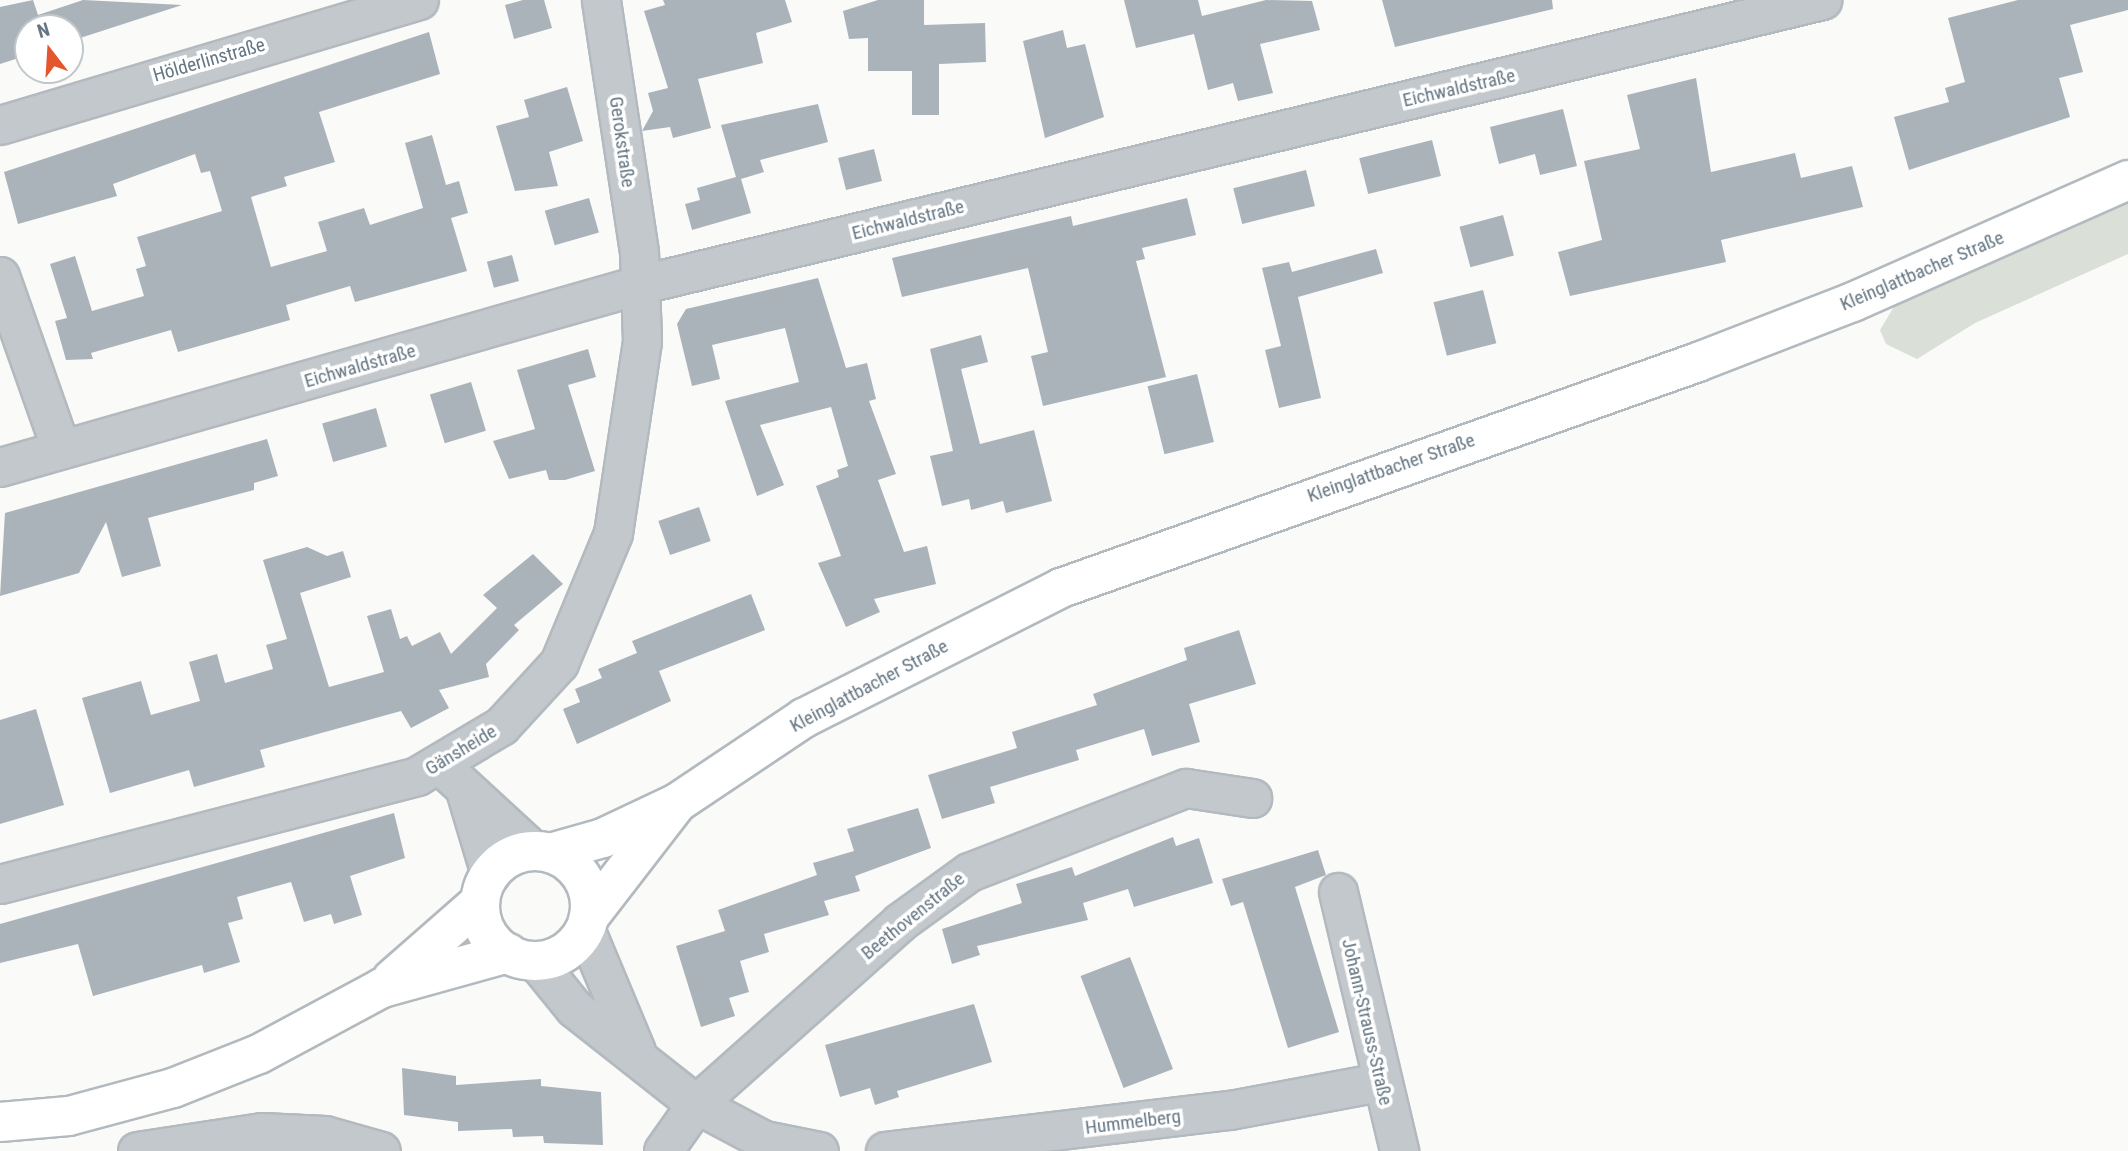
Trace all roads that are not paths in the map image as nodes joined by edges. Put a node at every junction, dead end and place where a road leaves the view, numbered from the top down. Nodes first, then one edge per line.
1 (419, 0) edge
2 (601, 0) edge
3 (1822, 0) edge
4 (0, 125) edge
5 (2128, 180) edge
6 (0, 276) edge
7 (642, 285) junction
8 (61, 449) junction
9 (0, 467) edge
10 (440, 765) junction
11 (465, 790) junction
12 (1252, 798) dead end
13 (677, 803) junction
14 (542, 852) junction
15 (0, 884) edge
16 (485, 888) junction
17 (1338, 892) dead end
18 (587, 923) junction
19 (522, 957) junction
20 (382, 988) junction
21 (637, 1052) junction
22 (1379, 1083) junction
23 (696, 1104) junction
24 (0, 1122) edge
25 (1058, 1141) edge
26 (137, 1151) edge
27 (381, 1151) edge
28 (663, 1151) edge
29 (819, 1151) edge
30 (885, 1151) edge
31 (1399, 1151) edge

1 - 4 street, Hölderlinstraße
2 - 7 street, Gerokstraße
3 - 7 street, Eichwaldstraße
5 - 13 street, Kleinglattbacher Straße
6 - 8 street
7 - 8 street, Eichwaldstraße
7 - 10 street, Gänsheide
8 - 9 street, Eichwaldstraße
10 - 11 street
10 - 15 street, Gänsheide
11 - 14 street
11 - 16 street
12 - 23 street, Beethovenstraße
13 - 14 street, Kleinglattbacher Straße
13 - 18 street, Kleinglattbacher Straße
14 - 16 street, Kleinglattbacher Straße
14 - 18 street
16 - 19 street
16 - 20 street, Kleinglattbacher Straße
17 - 22 street, Johann-Strauss-Straße
18 - 19 street, Kleinglattbacher Straße
18 - 21 street
19 - 20 street, Kleinglattbacher Straße
19 - 21 street
20 - 24 street, Kleinglattbacher Straße
21 - 23 street
22 - 25 street, Hummelberg
22 - 31 street, Johann-Strauss-Straße
23 - 28 street, Beethovenstraße
23 - 29 street
25 - 30 street, Hummelberg
26 - 27 street

